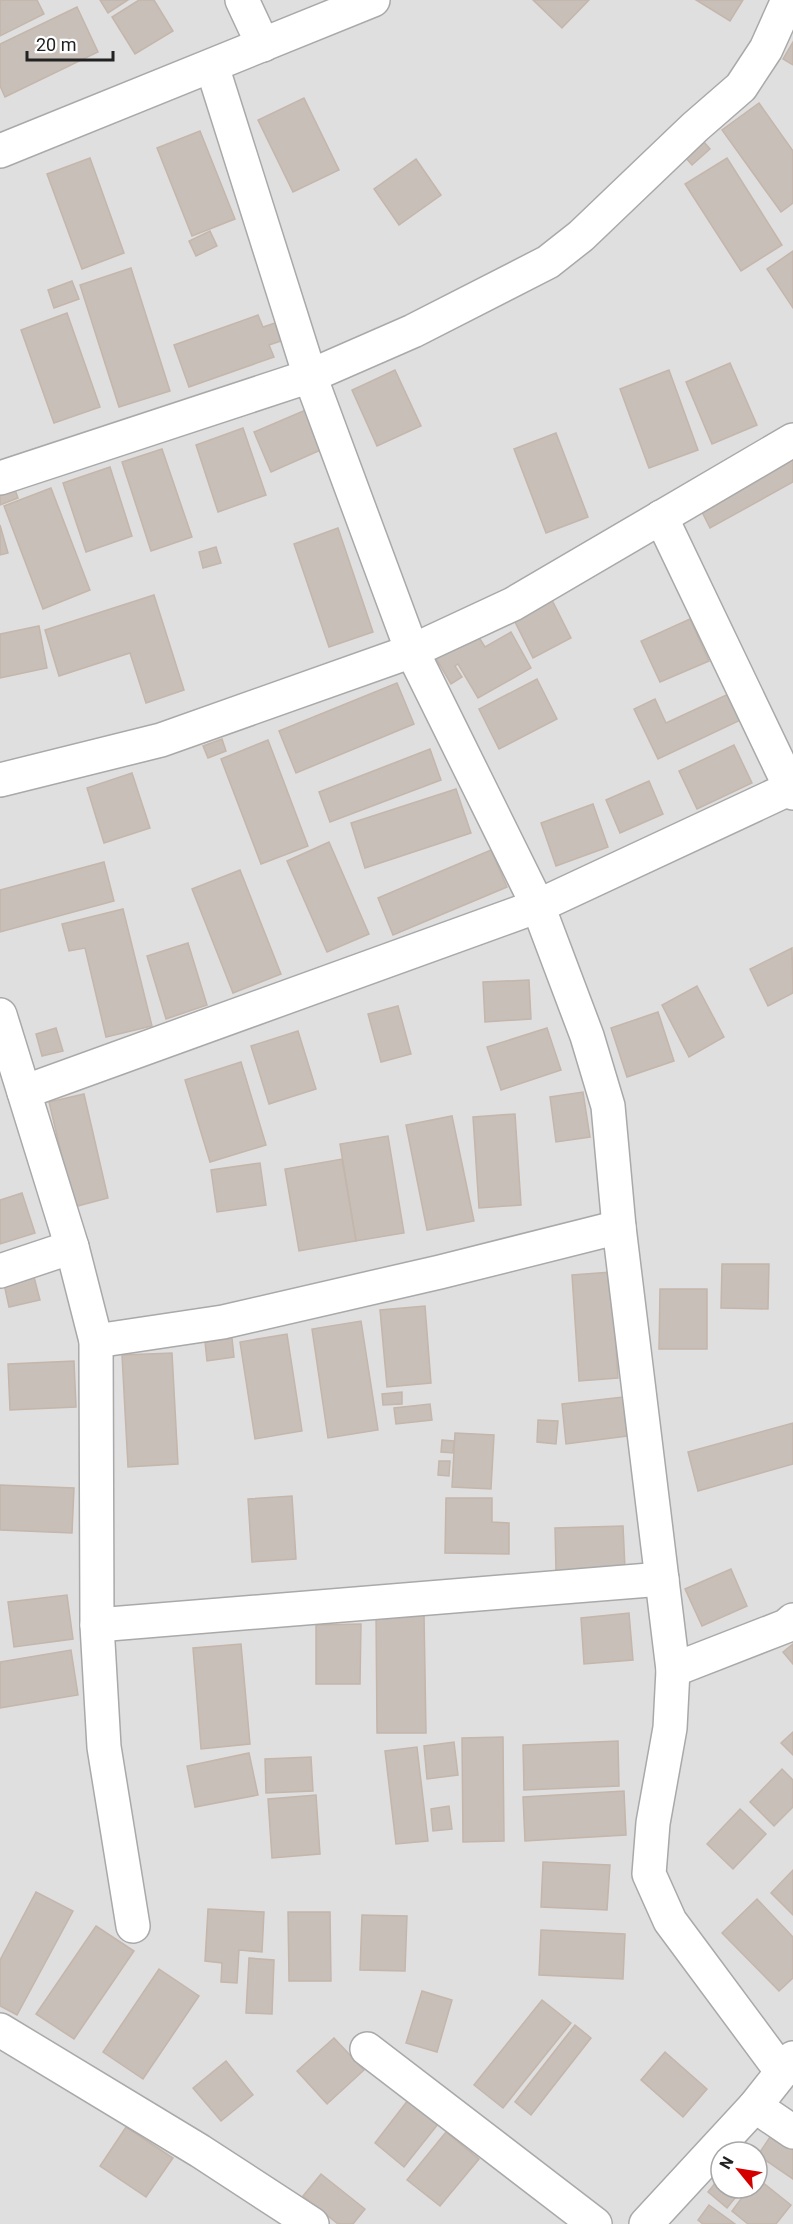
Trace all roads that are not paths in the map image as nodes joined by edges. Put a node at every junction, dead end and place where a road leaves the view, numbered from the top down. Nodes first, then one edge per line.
1 (242, 0) edge
2 (373, 0) edge
3 (788, 0) edge
4 (263, 45) junction
5 (212, 66) junction
6 (0, 151) edge
7 (310, 376) junction
8 (793, 440) edge
9 (0, 478) edge
10 (661, 517) junction
11 (412, 651) junction
12 (0, 780) edge
13 (792, 789) edge
14 (538, 906) junction
15 (0, 1015) edge
16 (24, 1092) junction
17 (619, 1227) junction
18 (72, 1247) junction
19 (0, 1271) edge
20 (96, 1341) junction
21 (662, 1579) junction
22 (793, 1620) edge
23 (97, 1625) junction
24 (673, 1670) junction
25 (133, 1926) dead end
26 (0, 2030) edge
27 (367, 2049) dead end
28 (787, 2065) edge
29 (755, 2106) junction
30 (793, 2132) edge
31 (312, 2224) edge
32 (595, 2224) edge
33 (646, 2224) edge

1 - 4 street
2 - 4 street
3 - 7 street
4 - 5 street
5 - 6 street
5 - 7 street
7 - 9 street
7 - 11 street
8 - 10 street
10 - 11 street
10 - 13 street
11 - 12 street
11 - 14 street
13 - 14 street
14 - 16 street
14 - 17 street
15 - 16 street
16 - 18 street
17 - 20 street
17 - 21 street
18 - 19 street
18 - 20 street
20 - 23 street
21 - 23 street
21 - 24 street
22 - 24 street
23 - 25 street
24 - 28 street
26 - 31 street
27 - 32 street
28 - 29 street
29 - 30 street
29 - 33 street

